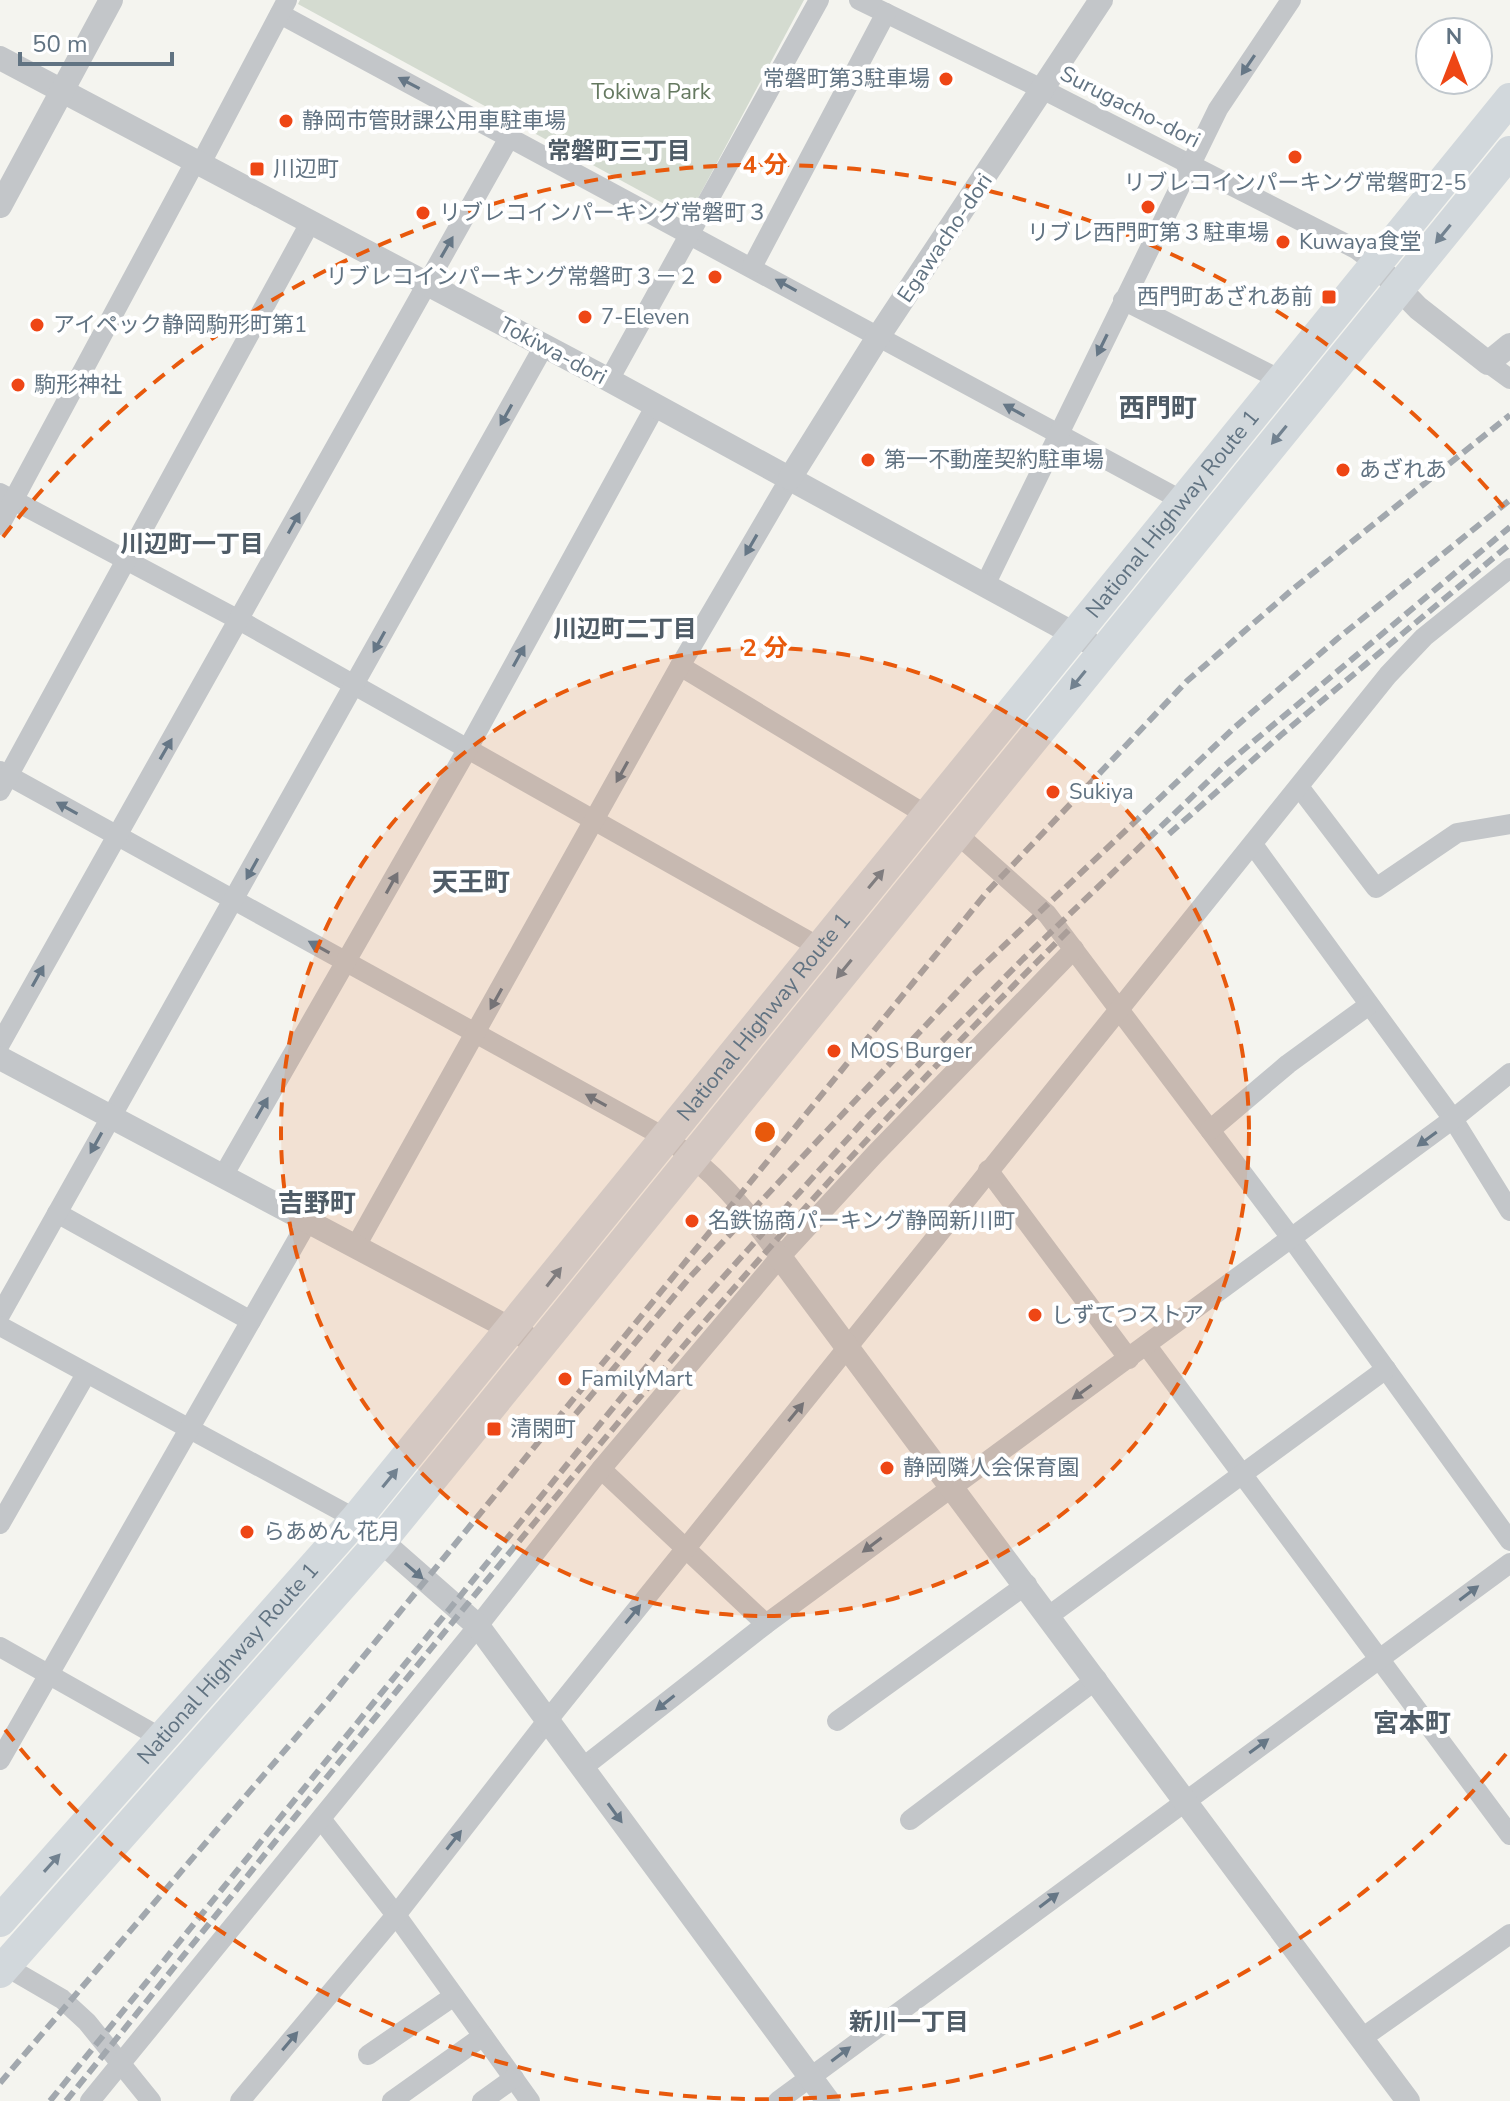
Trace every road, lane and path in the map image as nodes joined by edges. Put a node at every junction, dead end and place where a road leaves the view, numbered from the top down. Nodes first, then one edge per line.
1 (111, 0) edge
2 (819, 0) edge
3 (859, 0) edge
4 (1101, 0) edge
5 (1291, 0) edge
6 (283, 7) edge
7 (886, 13) junction
8 (0, 58) edge
9 (62, 90) junction
10 (1044, 90) junction
11 (1510, 99) edge
12 (510, 136) junction
13 (1510, 152) edge
14 (198, 163) junction
15 (1190, 166) junction
16 (0, 206) edge
17 (310, 223) junction
18 (691, 233) junction
19 (1376, 264) junction
20 (752, 267) junction
21 (427, 283) junction
22 (1398, 289) junction
23 (1123, 300) junction
24 (878, 337) junction
25 (1510, 345) edge
26 (544, 346) junction
27 (1488, 363) junction
28 (1279, 379) junction
29 (1510, 379) edge
30 (609, 380) junction
31 (656, 405) junction
32 (1058, 435) junction
33 (790, 478) junction
34 (7, 496) edge
35 (1181, 500) junction
36 (0, 525) edge
37 (126, 560) junction
38 (1510, 568) edge
39 (985, 585) junction
40 (239, 620) junction
41 (1074, 634) junction
42 (1103, 650) junction
43 (680, 666) junction
44 (354, 686) junction
45 (467, 750) junction
46 (3, 779) edge
47 (1300, 788) junction
48 (595, 822) junction
49 (942, 824) junction
50 (1510, 824) edge
51 (116, 835) junction
52 (1254, 846) junction
53 (235, 901) junction
54 (819, 947) junction
55 (1074, 949) junction
56 (347, 963) junction
57 (1369, 1005) junction
58 (1120, 1011) junction
59 (477, 1034) junction
60 (0, 1044) edge
61 (0, 1058) edge
62 (1510, 1073) edge
63 (111, 1117) junction
64 (1453, 1119) junction
65 (1210, 1130) junction
66 (664, 1137) junction
67 (693, 1156) junction
68 (988, 1170) junction
69 (223, 1176) junction
70 (1510, 1211) edge
71 (57, 1213) junction
72 (308, 1221) junction
73 (1292, 1239) junction
74 (356, 1246) junction
75 (780, 1257) junction
76 (0, 1315) edge
77 (251, 1321) junction
78 (0, 1326) edge
79 (525, 1336) junction
80 (1147, 1346) junction
81 (848, 1347) junction
82 (1129, 1359) junction
83 (1386, 1369) junction
84 (86, 1374) junction
85 (190, 1430) junction
86 (601, 1469) junction
87 (1241, 1475) junction
88 (952, 1486) junction
89 (356, 1519) junction
90 (0, 1524) edge
91 (381, 1541) junction
92 (1510, 1541) edge
93 (687, 1549) junction
94 (1510, 1563) edge
95 (1027, 1584) junction
96 (1050, 1615) junction
97 (766, 1624) junction
98 (478, 1626) junction
99 (0, 1647) edge
100 (1378, 1661) junction
101 (50, 1675) junction
102 (1097, 1679) junction
103 (547, 1721) junction
104 (837, 1721) dead end
105 (163, 1739) junction
106 (0, 1760) edge
107 (582, 1768) junction
108 (1184, 1799) junction
109 (321, 1819) junction
110 (910, 1820) dead end
111 (1510, 1835) edge
112 (396, 1915) junction
113 (0, 1921) edge
114 (1508, 1940) edge
115 (2, 1967) edge
116 (454, 1996) junction
117 (483, 2036) junction
118 (1362, 2038) junction
119 (368, 2055) dead end
120 (119, 2065) junction
121 (810, 2077) junction
122 (514, 2078) junction
123 (90, 2101) edge
124 (151, 2101) edge
125 (240, 2101) edge
126 (392, 2101) edge
127 (482, 2101) edge
128 (530, 2101) edge
129 (778, 2101) edge
130 (828, 2101) edge
131 (1408, 2101) edge

1 - 9 street
2 - 18 street
3 - 7 street, Surugacho-dori
4 - 10 street, Egawacho-dori
5 -> 15 street
12 -> 6 street
6 - 14 street
7 - 10 street, Surugacho-dori
7 - 20 street
8 - 9 street, Tokiwa-dori
9 - 14 street, Tokiwa-dori
9 - 16 street
10 - 15 street, Surugacho-dori
10 - 24 street, Egawacho-dori
11 - 19 highway, National Highway Route 1
12 - 18 street
21 -> 12 street
13 -> 22 highway, National Highway Route 1
14 - 17 street, Tokiwa-dori
14 - 34 street
15 - 19 street, Surugacho-dori
15 - 23 street
17 - 21 street, Tokiwa-dori
17 - 37 street
18 - 20 street
18 - 30 street
19 - 22 street
19 - 28 highway, National Highway Route 1
24 -> 20 street
21 - 26 street, Tokiwa-dori
40 -> 21 street
22 - 27 street
22 -> 42 highway, National Highway Route 1
23 - 28 street
23 -> 32 street
32 -> 24 street
24 - 33 street, Egawacho-dori
25 - 27 street
26 - 30 street, Tokiwa-dori
26 -> 44 street
27 - 29 street
28 - 35 highway, National Highway Route 1
30 - 31 street, Tokiwa-dori
31 - 33 street, Tokiwa-dori
45 -> 31 street
32 - 35 street
32 - 39 street
33 - 39 street, Tokiwa-dori
33 -> 43 street
34 - 36 street
34 - 37 street
35 - 41 highway, National Highway Route 1
37 - 40 street
37 - 46 street
38 - 47 street
39 - 41 street, Tokiwa-dori
40 - 44 street
51 -> 40 street
41 - 42 street, Tokiwa-dori
41 - 49 highway, National Highway Route 1
42 -> 49 highway, National Highway Route 1
43 -> 48 street
43 - 49 street
44 - 45 street
44 -> 53 street
45 - 48 street
56 -> 45 street
51 -> 46 street
47 - 50 street
47 - 52 street
48 - 54 street
48 -> 59 street
54 -> 49 highway, National Highway Route 1
49 - 55 street
49 -> 67 highway, National Highway Route 1
51 - 53 street
60 -> 51 street
52 - 57 street
52 - 58 street
56 -> 53 street
53 - 63 street
54 - 66 highway, National Highway Route 1
55 - 58 street
55 - 75 street
56 - 59 street
69 -> 56 street
57 - 64 street
57 - 65 street
58 - 65 street
58 - 68 street
66 -> 59 street
59 - 74 street
61 - 63 street
62 - 64 street
63 - 69 street
63 -> 71 street
64 - 70 street
64 -> 73 street
65 - 73 street
66 - 67 street
79 -> 66 highway, National Highway Route 1
67 - 75 street
67 - 79 highway, National Highway Route 1
68 - 81 street
68 - 82 street
69 - 72 street
71 - 76 street
71 - 77 street
72 - 74 street
72 - 77 street
73 - 80 street
73 - 83 street
74 - 79 street
75 - 81 street
75 - 86 street
77 - 85 street
78 - 84 street
89 -> 79 highway, National Highway Route 1
79 - 91 highway, National Highway Route 1
80 - 82 street
80 - 87 street
81 - 88 street
93 -> 81 street
82 -> 88 street
83 - 87 street
83 - 92 street
84 - 85 street
84 - 90 street
85 - 89 street
85 - 101 street
86 - 93 street
86 - 98 street
87 - 96 street
87 - 100 street
88 - 95 street
88 -> 97 street
89 - 91 street
89 - 105 highway, National Highway Route 1
91 -> 98 street
91 - 115 highway, National Highway Route 1
93 - 97 street
103 -> 93 street
100 -> 94 street
95 - 96 street
95 - 104 street
96 - 102 street
97 -> 107 street
98 - 103 street
98 - 109 street
99 - 101 street
108 -> 100 street
100 - 111 street
101 - 105 street
101 - 106 street
102 - 108 street
102 - 110 street
103 - 107 street
112 -> 103 street
113 -> 105 highway, National Highway Route 1
107 -> 121 street
108 - 118 street
121 -> 108 street
109 - 112 street
109 - 120 street
112 - 116 street
125 -> 112 street
114 - 118 street
115 - 120 street
116 - 117 street
116 - 119 street
117 - 122 street
117 - 126 street
118 - 131 street
120 - 123 street
120 - 124 street
121 - 129 street
121 - 130 street
122 - 127 street
122 - 128 street

